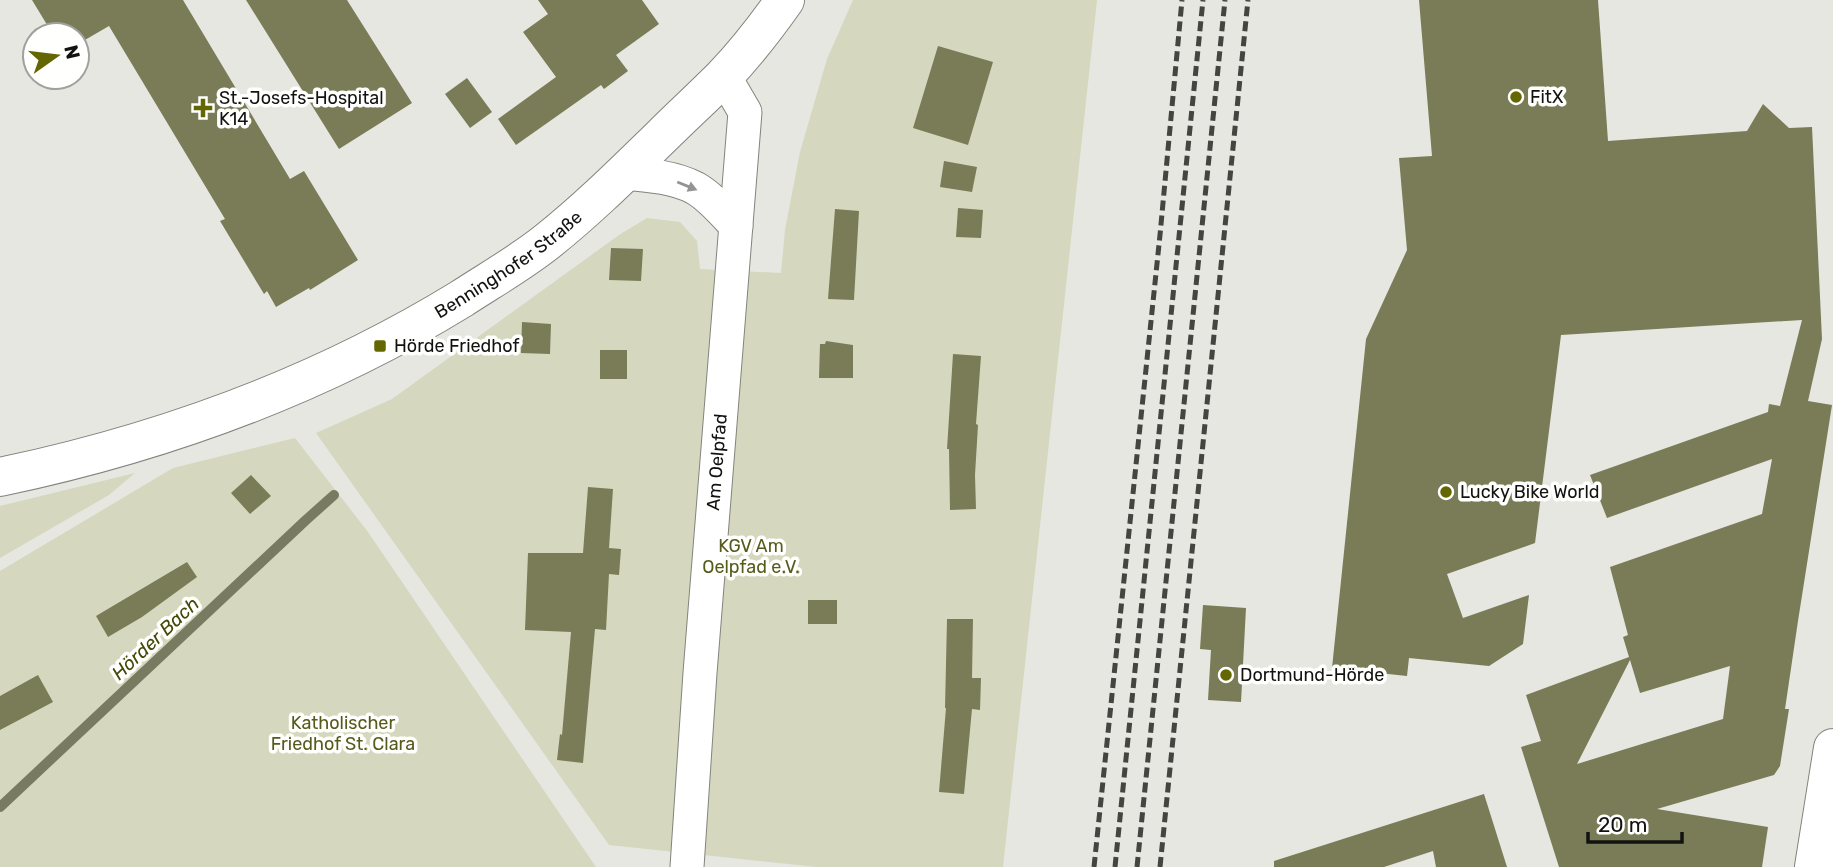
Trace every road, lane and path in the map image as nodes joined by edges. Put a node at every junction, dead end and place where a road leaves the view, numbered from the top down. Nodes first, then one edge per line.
1 (785, 0) edge
2 (724, 76) junction
3 (624, 173) junction
4 (736, 226) junction
5 (0, 477) edge
6 (1833, 748) edge
7 (687, 867) edge
8 (1814, 867) edge

1 - 2 main road, Benninghofer Straße
2 - 3 main road, Benninghofer Straße
2 - 4 street, Am Oelpfad
3 -> 4 street
3 - 5 main road, Benninghofer Straße
4 - 7 street, Am Oelpfad
6 - 8 main road

